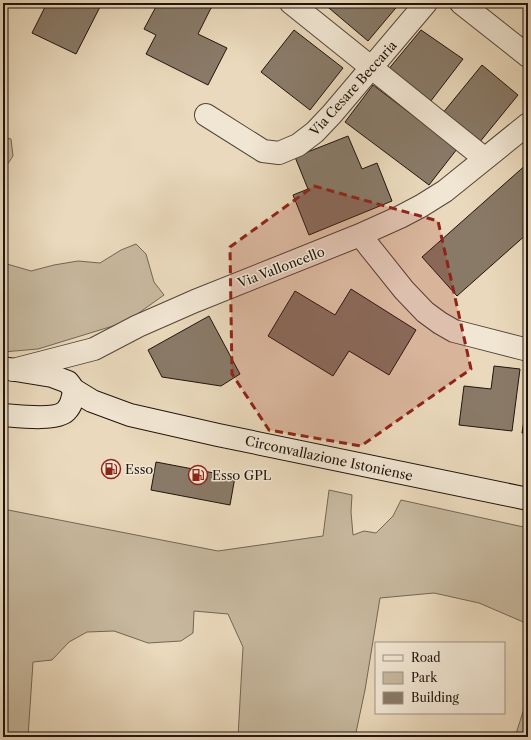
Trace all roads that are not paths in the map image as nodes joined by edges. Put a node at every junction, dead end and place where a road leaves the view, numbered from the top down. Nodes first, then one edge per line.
1 (291, 3) edge
2 (426, 3) edge
3 (461, 3) edge
4 (528, 56) edge
5 (372, 68) junction
6 (206, 115) dead end
7 (528, 124) edge
8 (484, 158) junction
9 (360, 235) junction
10 (528, 350) edge
11 (8, 369) edge
12 (74, 390) junction
13 (3, 415) edge
14 (57, 416) junction
15 (130, 416) junction
16 (528, 499) edge

1 - 5 street
2 - 5 street, Via Cesare Beccaria
3 - 4 street
5 - 6 street, Via Cesare Beccaria
5 - 8 street
7 - 8 street, Via Valloncello
8 - 9 street, Via Valloncello
9 - 10 street
9 - 11 street, Via Valloncello
11 - 12 street, Circonvallazione Istoniense
12 - 14 street
12 - 15 street, Circonvallazione Istoniense
13 - 14 street, Circonvallazione Istoniense
14 - 15 street, Circonvallazione Istoniense
15 - 16 street, Circonvallazione Istoniense

